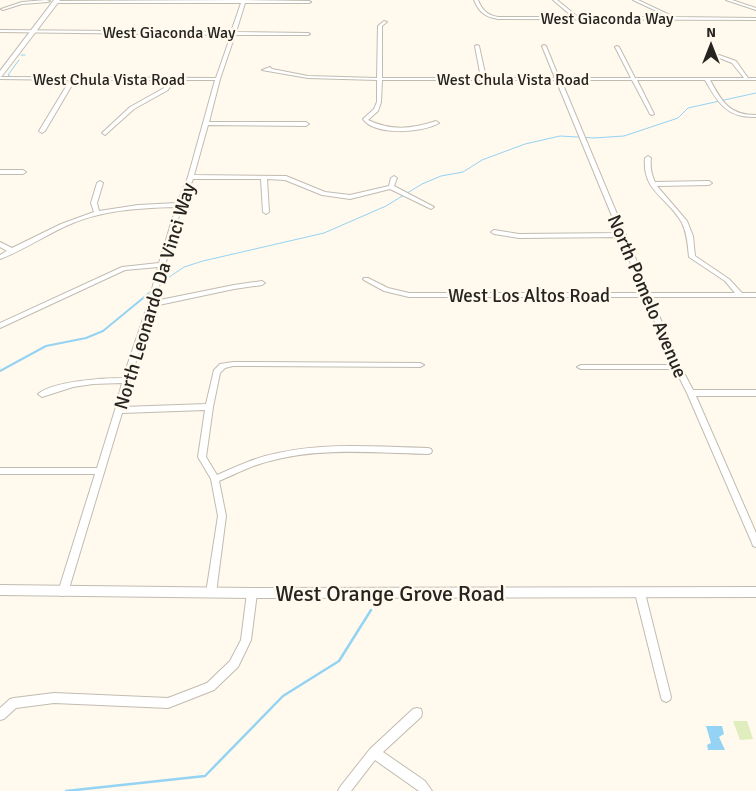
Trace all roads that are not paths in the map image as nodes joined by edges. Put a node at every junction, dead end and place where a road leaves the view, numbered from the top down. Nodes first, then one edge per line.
1 (476, 0) edge
2 (555, 0) edge
3 (635, 0) edge
4 (728, 0) edge
5 (48, 1) edge
6 (57, 1) edge
7 (244, 1) edge
8 (309, 2) dead end
9 (3, 9) dead end
10 (756, 10) edge
11 (578, 18) junction
12 (675, 18) junction
13 (756, 19) edge
14 (385, 22) dead end
15 (0, 31) edge
16 (29, 32) junction
17 (235, 32) junction
18 (308, 34) dead end
19 (477, 46) dead end
20 (544, 46) dead end
21 (617, 47) dead end
22 (719, 56) dead end
23 (0, 64) edge
24 (272, 70) dead end
25 (0, 77) edge
26 (380, 78) junction
27 (73, 79) junction
28 (172, 79) junction
29 (218, 79) junction
30 (484, 79) junction
31 (556, 79) junction
32 (634, 79) junction
33 (707, 79) junction
34 (747, 79) junction
35 (756, 80) edge
36 (652, 114) dead end
37 (756, 116) edge
38 (206, 123) junction
39 (436, 123) dead end
40 (306, 124) dead end
41 (42, 131) dead end
42 (104, 133) dead end
43 (648, 158) dead end
44 (0, 172) edge
45 (23, 172) dead end
46 (191, 177) junction
47 (264, 178) junction
48 (394, 178) dead end
49 (100, 183) dead end
50 (709, 183) dead end
51 (652, 184) junction
52 (391, 187) junction
53 (179, 205) junction
54 (431, 207) dead end
55 (266, 212) dead end
56 (97, 213) junction
57 (494, 232) dead end
58 (622, 235) junction
59 (0, 244) edge
60 (12, 251) junction
61 (0, 257) edge
62 (161, 265) junction
63 (366, 279) dead end
64 (262, 283) dead end
65 (740, 295) junction
66 (756, 295) edge
67 (649, 296) junction
68 (151, 304) junction
69 (0, 326) edge
70 (420, 365) dead end
71 (581, 367) dead end
72 (677, 367) junction
73 (126, 380) junction
74 (692, 393) junction
75 (756, 393) edge
76 (42, 394) dead end
77 (209, 407) junction
78 (119, 410) junction
79 (428, 452) dead end
80 (0, 471) edge
81 (101, 471) junction
82 (215, 479) junction
83 (756, 543) edge
84 (0, 592) edge
85 (63, 592) junction
86 (756, 592) edge
87 (211, 593) junction
88 (252, 593) junction
89 (640, 593) junction
90 (666, 696) dead end
91 (416, 714) dead end
92 (0, 715) edge
93 (374, 753) junction
94 (344, 791) edge
95 (426, 791) edge

1 - 11 street, West Giaconda Way
2 - 11 street
3 - 12 street
4 - 10 street
5 - 9 street
5 - 16 main road
6 - 7 street
6 - 16 main road
7 - 8 street
7 - 17 street, North Leonardo Da Vinci Way
11 - 12 street, West Giaconda Way
12 - 13 street, West Giaconda Way
14 - 26 street
15 - 16 street, West Giaconda Way
16 - 17 street, West Giaconda Way
16 - 23 main road
16 - 25 main road
17 - 18 street, West Giaconda Way
17 - 29 street, North Leonardo Da Vinci Way
19 - 30 street
20 - 31 street, North Pomelo Avenue
21 - 32 street
22 - 34 street
24 - 26 street, West Chula Vista Road
25 - 27 street, West Chula Vista Road
26 - 30 street, West Chula Vista Road
26 - 39 street
27 - 28 street, West Chula Vista Road
27 - 41 street
28 - 29 street, West Chula Vista Road
28 - 42 street
29 - 38 street, North Leonardo Da Vinci Way
30 - 31 street, West Chula Vista Road
31 - 32 street, West Chula Vista Road
31 - 58 street, North Pomelo Avenue
32 - 33 street, West Chula Vista Road
32 - 36 street
33 - 34 street, West Chula Vista Road
33 - 37 street
34 - 35 street, West Chula Vista Road
38 - 40 street
38 - 46 street, North Leonardo Da Vinci Way
43 - 51 street
44 - 45 street
46 - 47 street
46 - 53 street, North Leonardo Da Vinci Way
47 - 52 street
47 - 55 street
48 - 52 street
49 - 56 street
50 - 51 street
51 - 65 street
52 - 54 street
53 - 56 street
53 - 62 street, North Leonardo Da Vinci Way
56 - 60 street
57 - 58 street
58 - 67 street, North Pomelo Avenue
59 - 60 street
60 - 61 street
62 - 68 street, North Leonardo Da Vinci Way
62 - 69 street
63 - 67 street, West Los Altos Road
64 - 68 street
65 - 66 street, West Los Altos Road
65 - 67 street, West Los Altos Road
67 - 72 street, North Pomelo Avenue
68 - 73 street, North Leonardo Da Vinci Way
70 - 77 street
71 - 72 street
72 - 74 street, North Pomelo Avenue
73 - 76 street
73 - 78 street, North Leonardo Da Vinci Way
74 - 75 street
74 - 83 street, North Pomelo Avenue
77 - 78 street
77 - 82 street
78 - 81 street, North Leonardo Da Vinci Way
79 - 82 street
80 - 81 street
81 - 85 street, North Leonardo Da Vinci Way
82 - 87 street
84 - 85 main road, West Orange Grove Road
85 - 87 main road, West Orange Grove Road
86 - 89 main road, West Orange Grove Road
87 - 88 main road, West Orange Grove Road
88 - 89 main road, West Orange Grove Road
88 - 92 street
89 - 90 street
91 - 93 street
93 - 94 street
93 - 95 street

